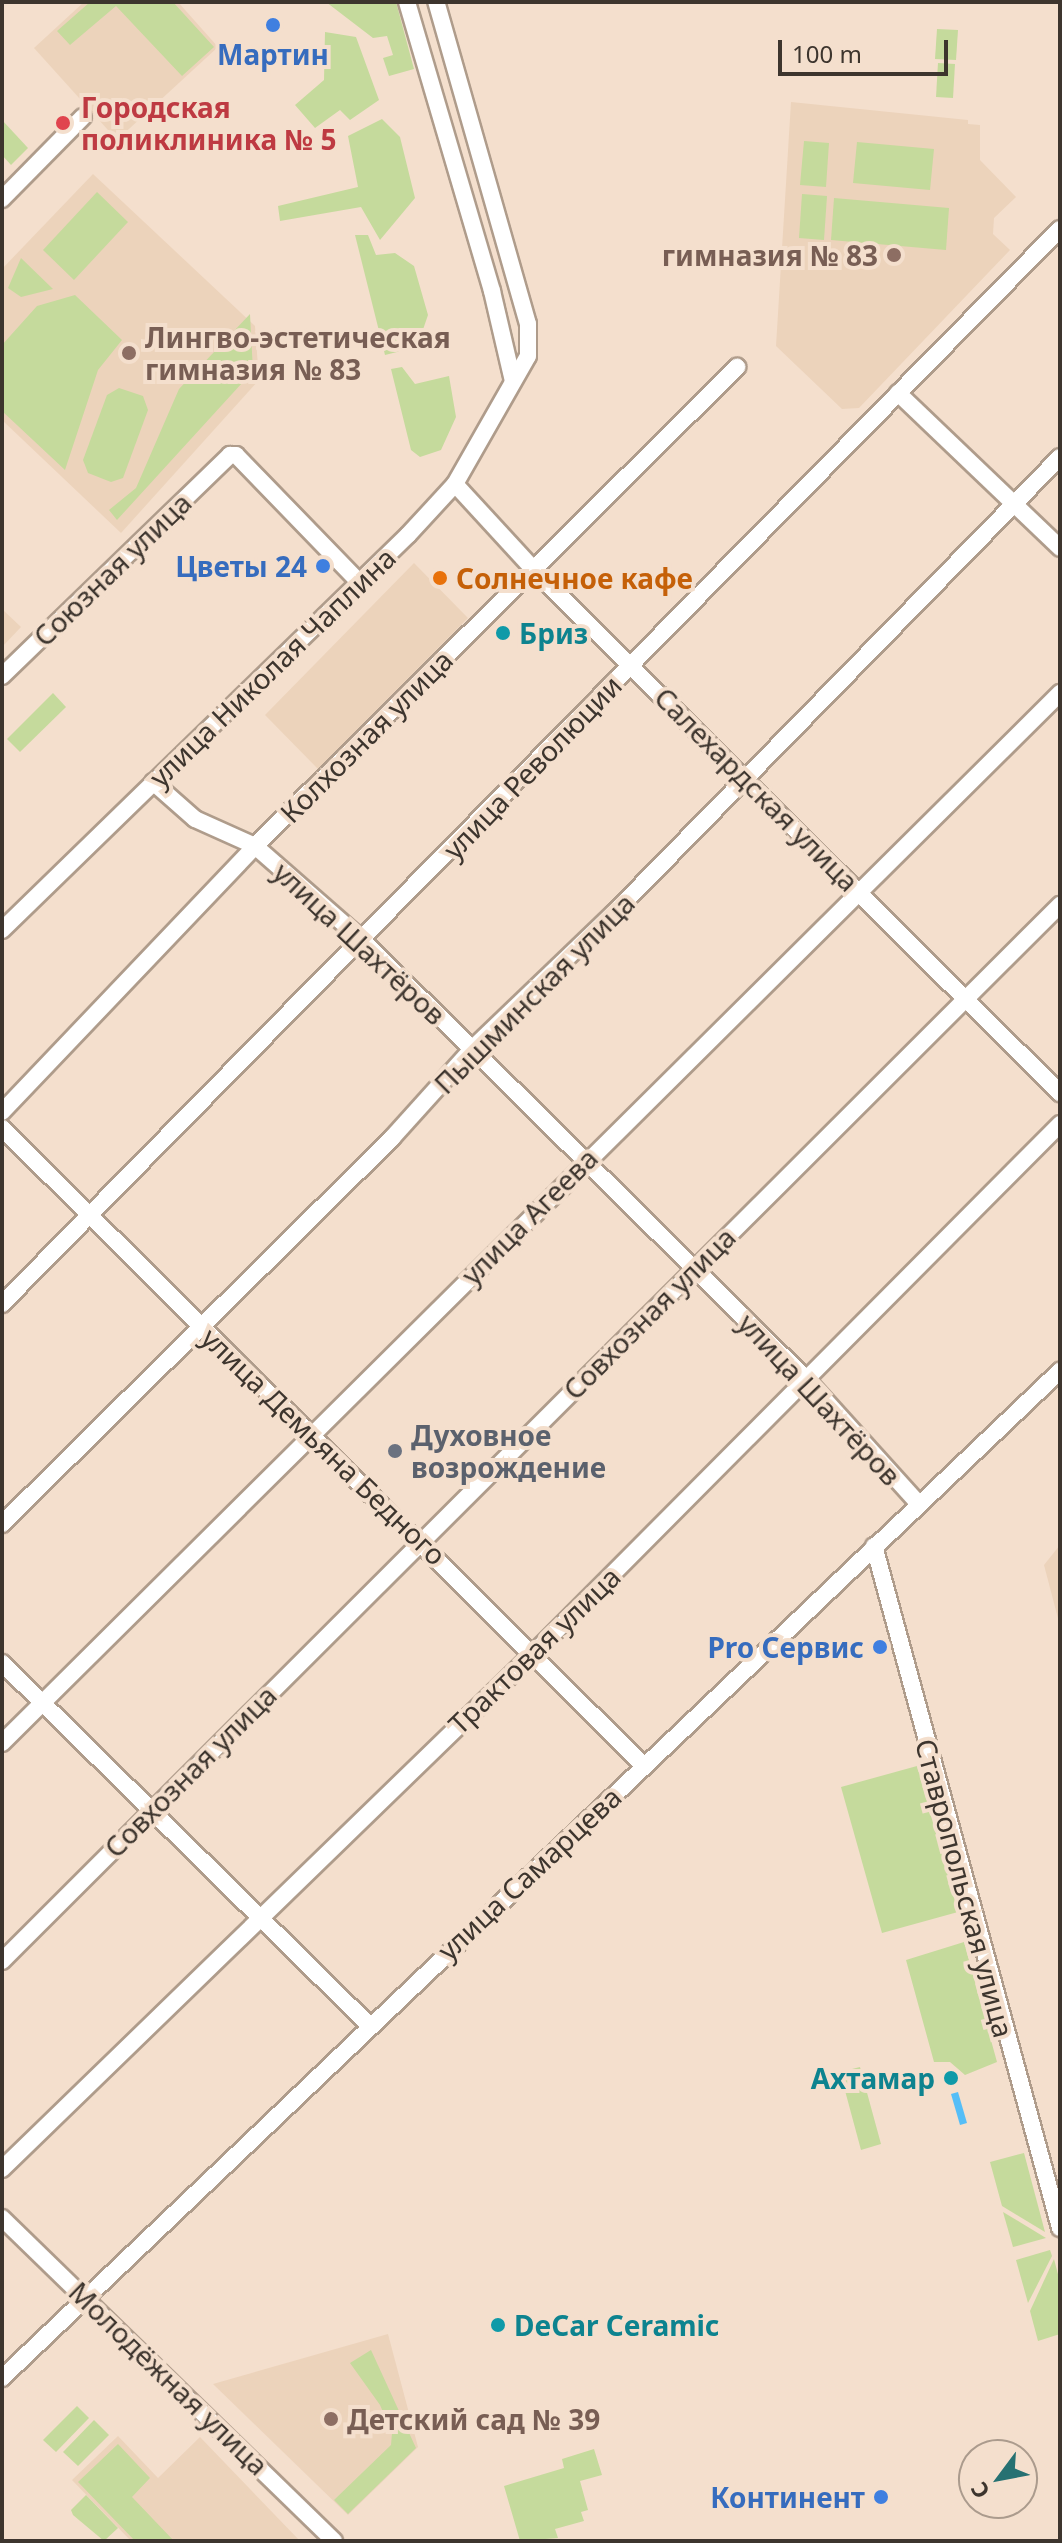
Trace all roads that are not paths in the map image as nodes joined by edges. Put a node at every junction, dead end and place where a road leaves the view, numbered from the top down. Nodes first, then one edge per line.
1 (407, 2) edge
2 (436, 2) edge
3 (445, 2) edge
4 (442, 22) junction
5 (83, 117) dead end
6 (2, 199) edge
7 (1060, 229) edge
8 (737, 367) dead end
9 (513, 381) junction
10 (898, 393) junction
11 (1060, 457) edge
12 (455, 484) junction
13 (1013, 500) junction
14 (1060, 548) edge
15 (534, 570) junction
16 (359, 582) junction
17 (633, 665) junction
18 (2, 676) edge
19 (1060, 693) edge
20 (745, 777) junction
21 (153, 782) junction
22 (255, 846) junction
23 (859, 890) junction
24 (1060, 905) edge
25 (2, 930) edge
26 (359, 937) junction
27 (965, 998) junction
28 (472, 1049) junction
29 (1060, 1093) edge
30 (2, 1112) edge
31 (1060, 1124) edge
32 (2, 1128) edge
33 (585, 1159) junction
34 (88, 1217) junction
35 (694, 1267) junction
36 (2, 1304) edge
37 (201, 1326) junction
38 (1060, 1371) edge
39 (806, 1379) junction
40 (314, 1435) junction
41 (919, 1504) junction
42 (2, 1524) edge
43 (421, 1542) junction
44 (874, 1546) junction
45 (534, 1653) junction
46 (2, 1663) edge
47 (42, 1702) junction
48 (2, 1743) edge
49 (644, 1766) junction
50 (150, 1810) junction
51 (257, 1917) junction
52 (2, 1961) edge
53 (368, 2024) junction
54 (2, 2169) edge
55 (2, 2218) edge
56 (1060, 2228) edge
57 (87, 2299) junction
58 (2, 2378) edge
59 (334, 2541) edge

1 - 9 street
2 - 4 street, улица Николая Чаплина
3 - 4 street
4 - 9 street, улица Николая Чаплина
5 - 6 street
7 - 10 street, улица Революции
8 - 15 street, Колхозная улица
9 - 12 street, улица Николая Чаплина
10 - 13 street
10 - 17 street, улица Революции
11 - 13 street, Пышминская улица
12 - 15 street, Салехардская улица
12 - 16 street, улица Николая Чаплина
13 - 14 street
13 - 20 street, Пышминская улица
15 - 17 street, Салехардская улица
15 - 22 street, Колхозная улица
16 - 18 street, Союзная улица
16 - 21 street, улица Николая Чаплина
17 - 20 street, Салехардская улица
17 - 26 street, улица Революции
19 - 23 street, улица Агеева
20 - 23 street, Салехардская улица
20 - 28 street, Пышминская улица
21 - 22 street, улица Шахтёров
21 - 25 street, улица Николая Чаплина
22 - 26 street, улица Шахтёров
22 - 30 street, Колхозная улица
23 - 27 street, Салехардская улица
23 - 33 street, улица Агеева
24 - 27 street, Совхозная улица
26 - 28 street, улица Шахтёров
26 - 34 street, улица Революции
27 - 29 street, Салехардская улица
27 - 35 street, Совхозная улица
28 - 33 street, улица Шахтёров
28 - 37 street, Пышминская улица
31 - 39 street, Трактовая улица
32 - 34 street, улица Демьяна Бедного
33 - 35 street, улица Шахтёров
33 - 40 street, улица Агеева
34 - 36 street, улица Революции
34 - 37 street, улица Демьяна Бедного
35 - 39 street, улица Шахтёров
35 - 43 street, Совхозная улица
37 - 40 street, улица Демьяна Бедного
37 - 42 street, Пышминская улица
38 - 41 street, улица Самарцева
39 - 41 street, улица Шахтёров
39 - 45 street, Трактовая улица
40 - 43 street, улица Демьяна Бедного
40 - 47 street, улица Агеева
41 - 44 street, улица Самарцева
43 - 45 street, улица Демьяна Бедного
43 - 50 street, Совхозная улица
44 - 49 street, улица Самарцева
44 - 56 street, Ставропольская улица
45 - 49 street, улица Демьяна Бедного
45 - 51 street, Трактовая улица
46 - 47 street
47 - 48 street, улица Агеева
47 - 50 street
49 - 53 street, улица Самарцева
50 - 51 street
50 - 52 street, Совхозная улица
51 - 53 street
51 - 54 street, Трактовая улица
53 - 57 street, улица Самарцева
55 - 57 street, Молодёжная улица
57 - 58 street, улица Самарцева
57 - 59 street, Молодёжная улица

